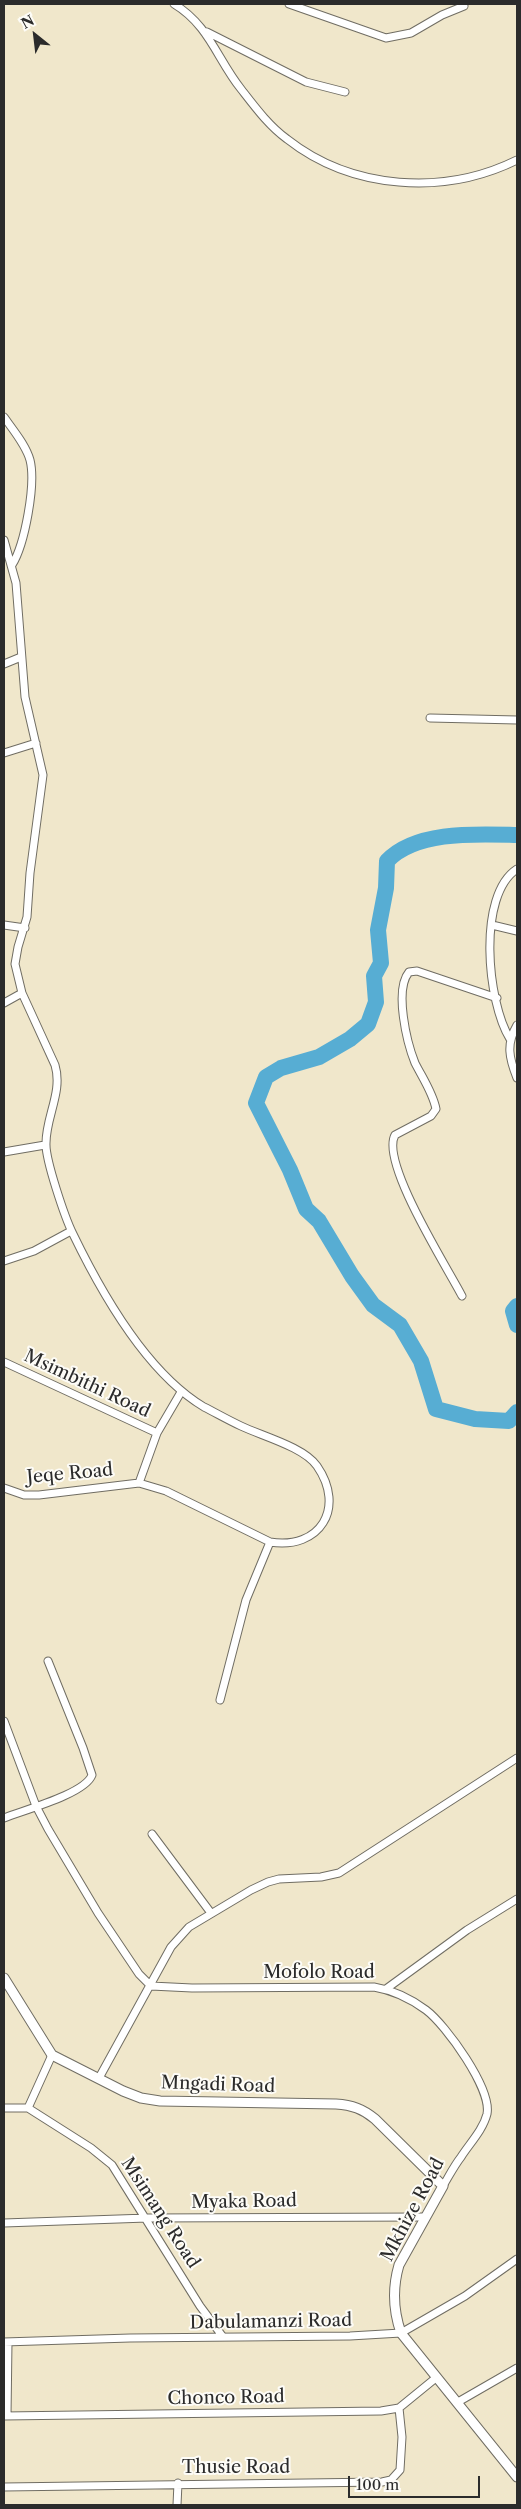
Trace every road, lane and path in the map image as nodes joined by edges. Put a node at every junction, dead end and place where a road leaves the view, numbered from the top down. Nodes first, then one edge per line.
1 (174, 4) edge
2 (289, 4) edge
3 (464, 6) dead end
4 (206, 32) junction
5 (344, 92) dead end
6 (517, 160) edge
7 (4, 417) edge
8 (4, 540) edge
9 (12, 566) junction
10 (20, 657) junction
11 (4, 664) edge
12 (430, 718) dead end
13 (517, 720) edge
14 (36, 743) junction
15 (4, 753) edge
16 (517, 869) edge
17 (4, 925) edge
18 (492, 925) junction
19 (25, 928) junction
20 (517, 931) edge
21 (22, 993) junction
22 (496, 998) junction
23 (4, 1003) edge
24 (517, 1025) edge
25 (510, 1039) junction
26 (517, 1078) edge
27 (46, 1145) junction
28 (4, 1152) edge
29 (71, 1231) junction
30 (4, 1261) edge
31 (462, 1296) dead end
32 (4, 1362) edge
33 (180, 1392) junction
34 (157, 1433) junction
35 (139, 1483) junction
36 (4, 1488) edge
37 (270, 1542) junction
38 (48, 1661) dead end
39 (220, 1700) dead end
40 (4, 1720) edge
41 (517, 1758) edge
42 (36, 1806) junction
43 (4, 1818) edge
44 (152, 1834) dead end
45 (517, 1899) edge
46 (212, 1913) junction
47 (4, 1978) edge
48 (151, 1986) junction
49 (386, 1990) junction
50 (52, 2055) junction
51 (99, 2078) junction
52 (488, 2106) joint
53 (4, 2108) edge
54 (28, 2108) junction
55 (443, 2186) junction
56 (147, 2218) junction
57 (425, 2218) junction
58 (4, 2223) edge
59 (517, 2259) edge
60 (401, 2333) junction
61 (223, 2337) junction
62 (6, 2342) edge
63 (517, 2368) edge
64 (437, 2377) junction
65 (458, 2402) junction
66 (400, 2408) junction
67 (6, 2416) edge
68 (517, 2477) edge
69 (178, 2483) junction
70 (4, 2487) edge
71 (177, 2505) edge

1 - 4 street
2 - 3 street
4 - 5 street
4 - 6 street
7 - 9 street
8 - 9 street
9 - 10 street
10 - 11 street
10 - 14 street
12 - 13 street
14 - 15 street
14 - 19 street
16 - 18 street
17 - 19 street
18 - 20 street
18 - 22 street
19 - 21 street
21 - 23 street
21 - 27 street
22 - 25 street
22 - 31 street
24 - 25 street
25 - 26 street
27 - 28 street
27 - 29 street
29 - 30 street
29 - 33 street
32 - 34 street, Msimbithi Road
33 - 34 street
33 - 37 street
34 - 35 street
35 - 36 street, Jeqe Road
35 - 37 street
37 - 39 street
38 - 42 street
40 - 42 street
41 - 46 street
42 - 43 street
42 - 48 street
44 - 46 street
45 - 49 street
46 - 48 street
47 - 50 street
48 - 49 street, Mofolo Road
48 - 51 street
49 - 52 street, Mofolo Road
50 - 51 street, Mngadi Road
50 - 54 street
51 - 55 street, Mngadi Road
52 - 55 street, Mkhize Road
53 - 54 street
54 - 56 street, Msimang Road
55 - 57 street, Mkhize Road
56 - 57 street, Myaka Road
56 - 58 street, Myaka Road
56 - 61 street, Msimang Road
57 - 60 street, Mkhize Road
59 - 60 street, Dabulamanzi Road
60 - 61 street, Dabulamanzi Road
60 - 64 street, Mkhize Road
61 - 62 street, Dabulamanzi Road
62 - 67 street
63 - 65 street
64 - 65 street, Mkhize Road
64 - 66 street
65 - 68 street, Mkhize Road
66 - 67 street, Chonco Road
66 - 69 street, Thusie Road
69 - 70 street, Thusie Road
69 - 71 street

